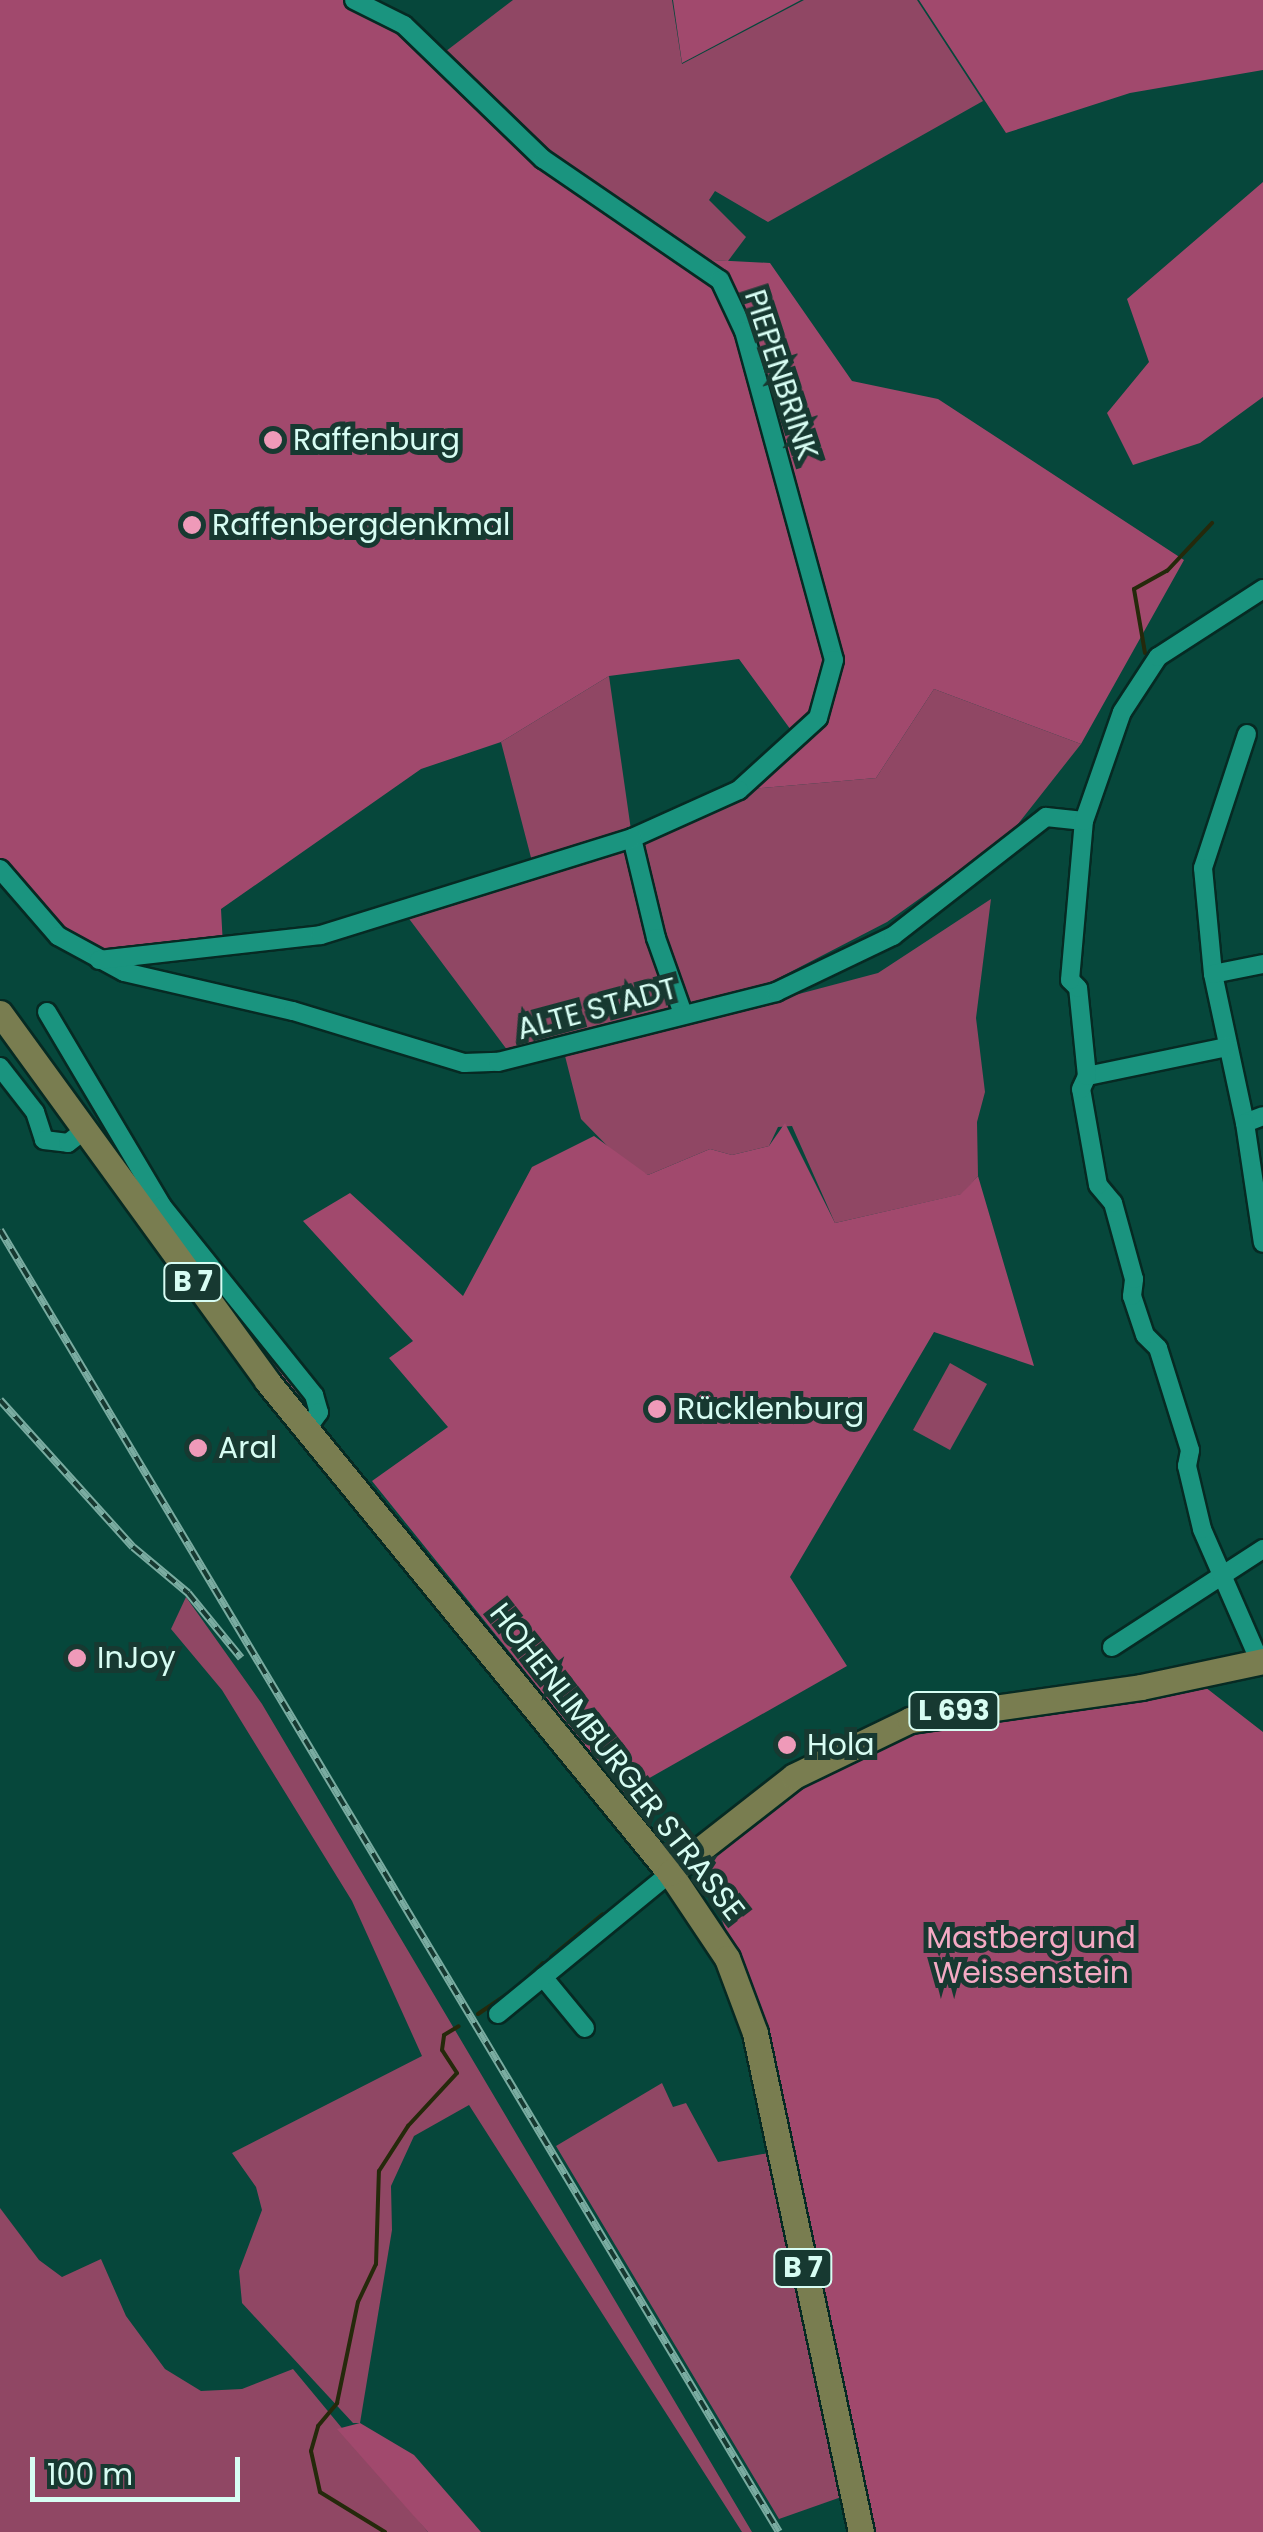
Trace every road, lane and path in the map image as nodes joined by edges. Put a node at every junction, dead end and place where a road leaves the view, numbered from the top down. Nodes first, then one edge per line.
1 (354, 0) edge
2 (1263, 589) edge
3 (1246, 734) dead end
4 (1084, 820) junction
5 (632, 838) junction
6 (0, 869) edge
7 (98, 960) junction
8 (1263, 964) edge
9 (1213, 974) junction
10 (47, 1012) dead end
11 (0, 1013) edge
12 (683, 1014) junction
13 (1227, 1047) junction
14 (0, 1067) edge
15 (1088, 1076) junction
16 (1254, 1119) edge
17 (82, 1132) junction
18 (1263, 1243) edge
19 (307, 1429) junction
20 (1263, 1549) edge
21 (1223, 1580) junction
22 (1112, 1648) dead end
23 (1261, 1662) edge
24 (670, 1873) junction
25 (544, 1977) junction
26 (498, 2014) dead end
27 (585, 2028) dead end
28 (861, 2532) edge

1 - 5 street, PIEPENBRINK
2 - 4 street
3 - 9 street
4 - 12 street, ALTE STADT
4 - 15 street
5 - 7 street, PIEPENBRINK
5 - 12 street
6 - 7 street, ALTE STADT
7 - 12 street, ALTE STADT
8 - 9 street
9 - 13 street
10 - 19 street
11 - 17 main road, HOHENLIMBURGER STRASSE / B 7
13 - 15 street
13 - 16 street
14 - 17 street
15 - 21 street
16 - 18 street
17 - 19 main road, HOHENLIMBURGER STRASSE / B 7
19 - 24 main road, HOHENLIMBURGER STRASSE / B 7
20 - 21 street
21 - 22 street
21 - 23 street
23 - 24 main road, L 693
24 - 25 street
24 - 28 main road, HOHENLIMBURGER STRASSE / B 7
25 - 26 street
25 - 27 street

